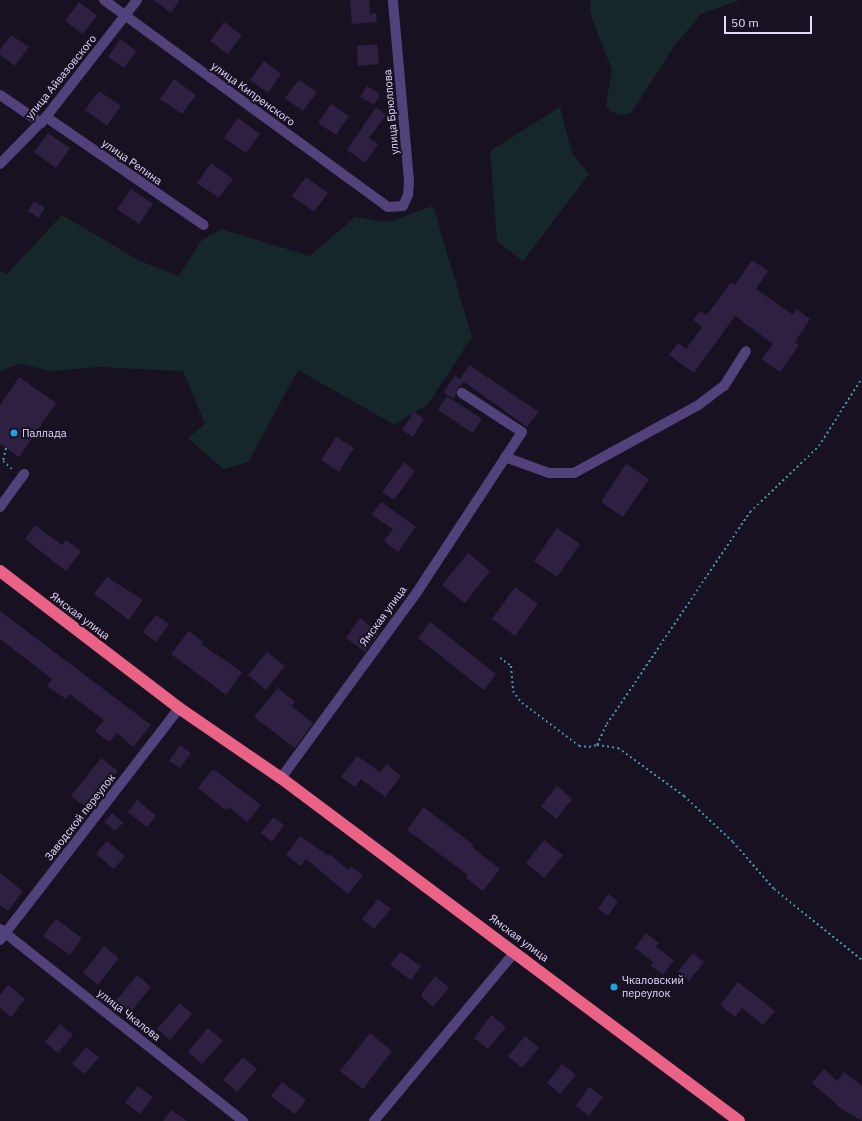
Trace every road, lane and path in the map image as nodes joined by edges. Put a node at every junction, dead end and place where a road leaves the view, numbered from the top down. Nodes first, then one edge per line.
1 (104, 0) edge
2 (137, 0) edge
3 (393, 0) edge
4 (126, 15) junction
5 (0, 95) edge
6 (44, 120) junction
7 (0, 164) edge
8 (388, 207) joint
9 (204, 225) dead end
10 (746, 351) dead end
11 (862, 378) edge
12 (462, 394) dead end
13 (6, 448) dead end
14 (503, 461) junction
15 (23, 475) joint
16 (0, 506) edge
17 (0, 571) edge
18 (500, 658) dead end
19 (179, 708) junction
20 (597, 745) junction
21 (281, 778) junction
22 (2, 934) edge
23 (515, 952) junction
24 (862, 960) edge
25 (243, 1121) edge
26 (374, 1121) edge
27 (739, 1121) edge

1 - 4 street, улица Кипренского
2 - 4 street, улица Айвазовского
3 - 8 street, улица Брюллова
4 - 6 street, улица Айвазовского
4 - 8 street, улица Кипренского
5 - 6 street, улица Репина
6 - 7 street, улица Айвазовского
6 - 9 street, улица Репина
10 - 14 street
11 - 20 path
12 - 14 street, Ямская улица
13 - 15 path
14 - 21 street, Ямская улица
15 - 16 street
17 - 19 highway, Ямская улица
18 - 20 path
19 - 21 highway, Ямская улица
19 - 22 street, Заводской переулок
20 - 24 path
21 - 23 highway, Ямская улица
22 - 25 street, улица Чкалова
23 - 26 street
23 - 27 highway, Ямская улица

